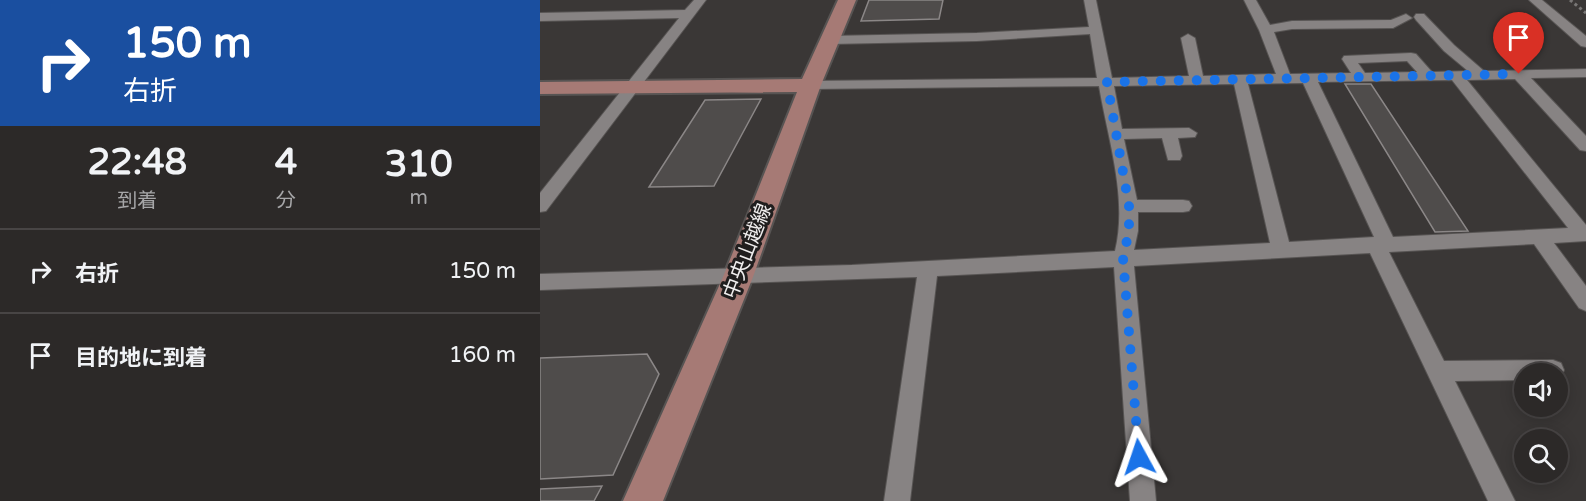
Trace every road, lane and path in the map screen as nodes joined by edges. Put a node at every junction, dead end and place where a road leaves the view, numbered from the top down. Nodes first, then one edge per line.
1 (700, 0) edge
2 (847, 0) edge
3 (1090, 0) edge
4 (1250, 0) edge
5 (1535, 0) edge
6 (1570, 0) edge
7 (1586, 13) edge
8 (689, 14) junction
9 (540, 16) edge
10 (1096, 30) junction
11 (1266, 30) junction
12 (1188, 38) dead end
13 (830, 40) junction
14 (1586, 43) edge
15 (1586, 73) edge
16 (1519, 74) junction
17 (1481, 75) junction
18 (1428, 76) junction
19 (1456, 76) junction
20 (1361, 78) junction
21 (1285, 79) junction
22 (1309, 79) junction
23 (1240, 80) junction
24 (1197, 81) junction
25 (1107, 82) junction
26 (810, 85) junction
27 (632, 87) junction
28 (540, 88) edge
29 (1169, 133) junction
30 (1189, 133) dead end
31 (1116, 134) junction
32 (1586, 146) edge
33 (1174, 156) dead end
34 (540, 177) edge
35 (562, 177) junction
36 (540, 206) edge
37 (1129, 206) junction
38 (1183, 206) dead end
39 (1585, 234) edge
40 (1538, 235) junction
41 (1381, 244) junction
42 (1281, 249) junction
43 (1123, 258) junction
44 (928, 269) junction
45 (738, 277) junction
46 (540, 282) edge
47 (1586, 302) edge
48 (1514, 370) edge
49 (1438, 371) junction
50 (643, 501) edge
51 (897, 501) edge
52 (1143, 501) edge
53 (1502, 501) edge

1 - 8 street
2 - 13 street, 中央山越線
3 - 10 street
4 - 11 street
5 - 14 street
6 - 7 path
8 - 9 street
8 - 27 street
10 - 13 street
10 - 25 street
11 - 17 street
11 - 21 street
12 - 24 street
13 - 26 street, 中央山越線
15 - 16 street
16 - 17 street
16 - 32 street
17 - 19 street
18 - 19 street
18 - 20 street
18 - 20 street
19 - 39 street
20 - 22 street
21 - 22 street
21 - 23 street
22 - 41 street
23 - 24 street
23 - 42 street
24 - 25 street
25 - 26 street
25 - 31 street
26 - 27 street
26 - 45 street, 中央山越線
27 - 28 street
27 - 35 street
29 - 30 street
29 - 31 street
29 - 33 street
31 - 37 street
34 - 35 street
35 - 36 street
37 - 38 street
37 - 43 street
39 - 40 street
40 - 41 street
40 - 47 street
41 - 42 street
41 - 49 street
42 - 43 street
43 - 44 street
43 - 52 street
44 - 45 street
44 - 51 street
45 - 46 street
45 - 50 street, 中央山越線
48 - 49 street
49 - 53 street

